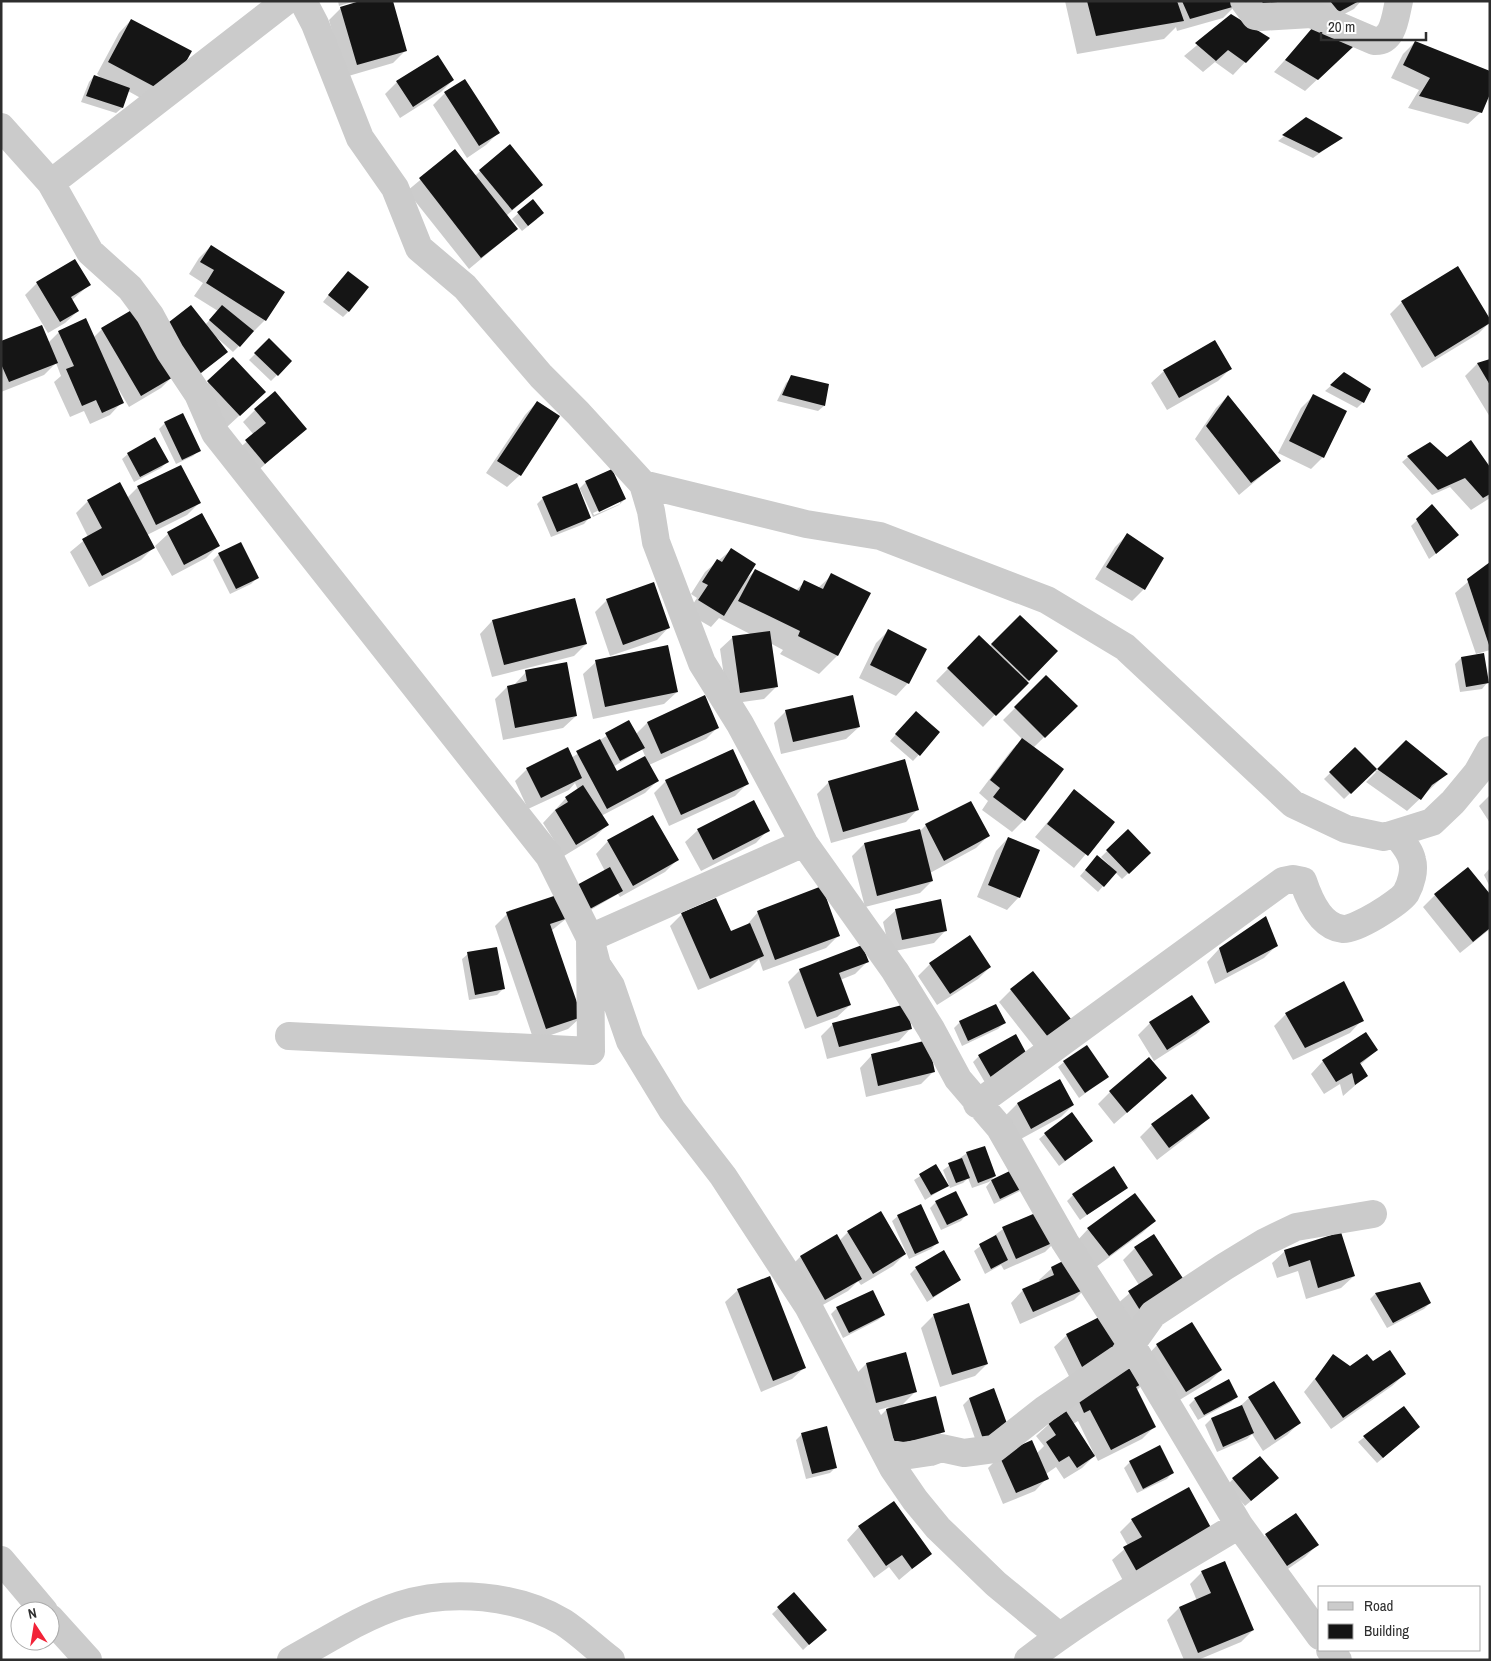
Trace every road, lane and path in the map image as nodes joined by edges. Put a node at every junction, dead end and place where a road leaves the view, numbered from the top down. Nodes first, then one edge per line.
1 (286, 1) edge
2 (303, 1) edge
3 (1244, 1) edge
4 (1400, 1) edge
5 (1, 127) edge
6 (52, 183) junction
7 (643, 484) junction
8 (1490, 750) edge
9 (1396, 834) junction
10 (804, 842) junction
11 (590, 938) junction
12 (289, 1036) dead end
13 (977, 1104) junction
14 (1373, 1214) dead end
15 (1131, 1344) junction
16 (885, 1453) junction
17 (1239, 1525) junction
18 (1, 1560) edge
19 (36, 1601) edge
20 (60, 1629) edge
21 (1318, 1633) edge
22 (1058, 1636) junction
23 (88, 1660) edge
24 (291, 1660) edge
25 (611, 1660) edge
26 (1028, 1660) edge

1 - 6 street
2 - 7 street
3 - 4 street
5 - 6 street
6 - 11 street
7 - 9 street
7 - 10 street
8 - 9 street
9 - 13 street
10 - 11 street
10 - 13 street
11 - 12 street
11 - 16 street
13 - 15 street
14 - 15 street
15 - 16 street
15 - 17 street
16 - 22 street
17 - 21 street
17 - 22 street
18 - 19 street
20 - 23 street
22 - 26 street
24 - 25 street

